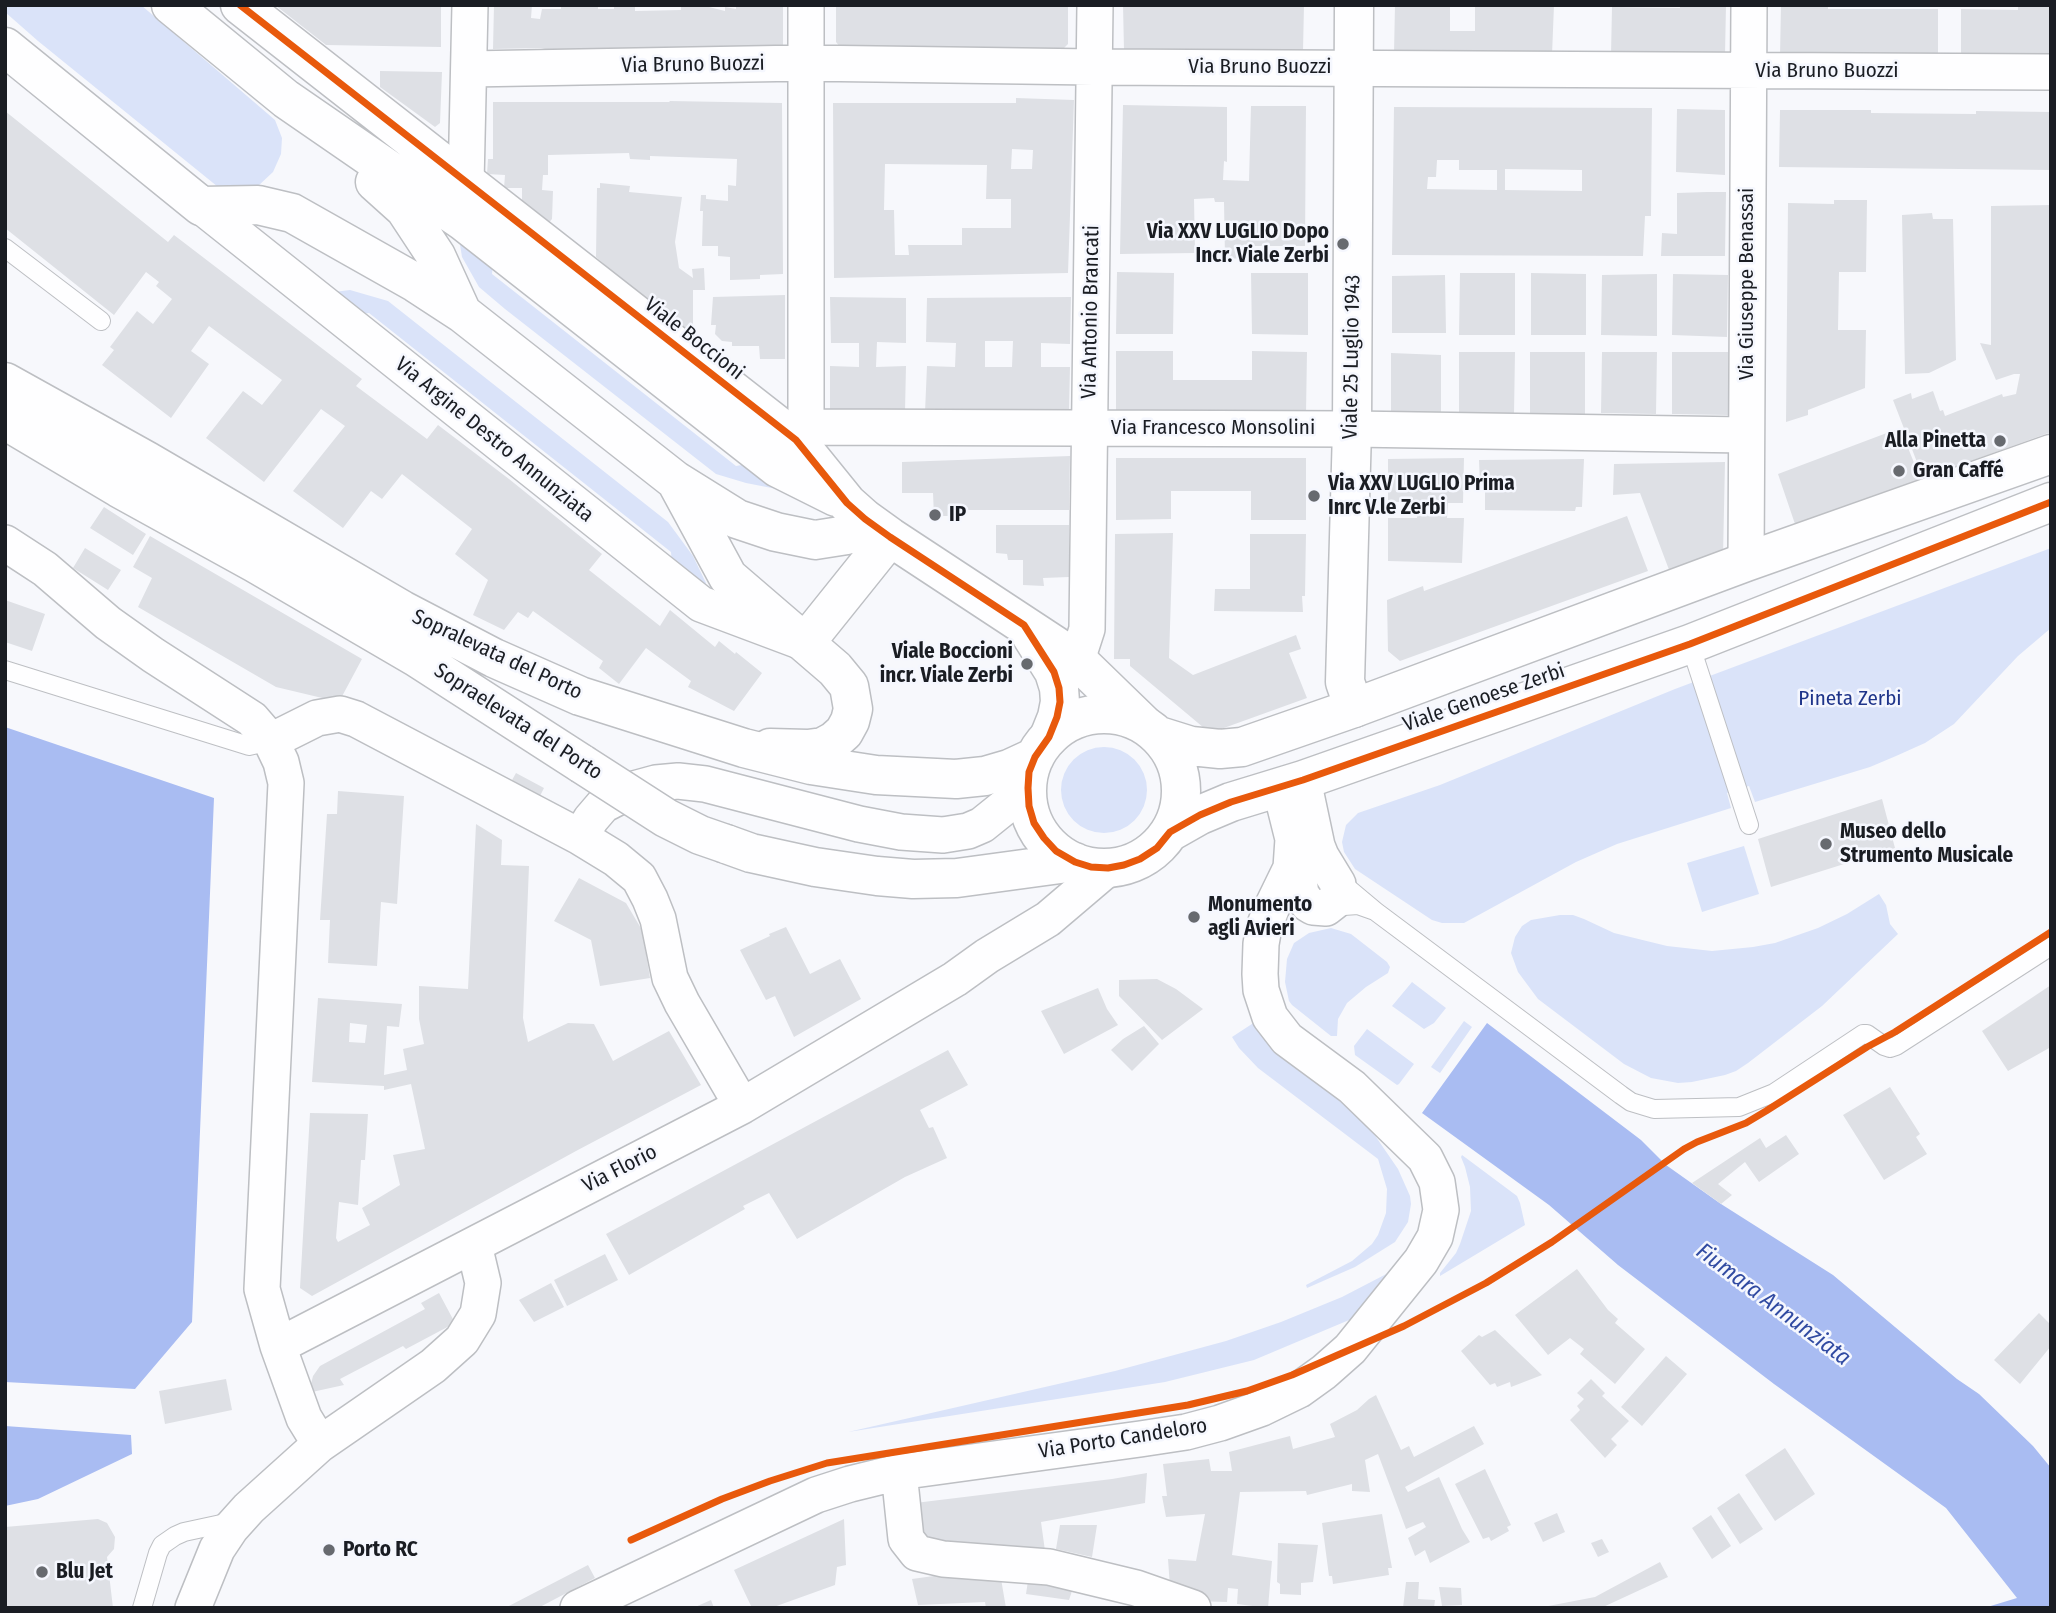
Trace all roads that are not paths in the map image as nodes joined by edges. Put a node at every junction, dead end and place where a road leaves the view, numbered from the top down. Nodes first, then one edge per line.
1 (171, 5) edge
2 (240, 5) edge
3 (470, 5) edge
4 (806, 5) edge
5 (1095, 5) edge
6 (1354, 5) edge
7 (1749, 5) edge
8 (5, 47) edge
9 (804, 64) junction
10 (1094, 67) junction
11 (1355, 67) junction
12 (470, 69) junction
13 (1749, 71) junction
14 (2051, 72) edge
15 (286, 99) junction
16 (466, 183) junction
17 (201, 206) junction
18 (5, 248) edge
19 (462, 313) junction
20 (101, 321) dead end
21 (5, 382) edge
22 (5, 420) edge
23 (1089, 427) junction
24 (1352, 429) junction
25 (801, 434) junction
26 (1746, 435) junction
27 (2051, 454) edge
28 (676, 481) junction
29 (2051, 502) edge
30 (867, 520) junction
31 (5, 543) edge
32 (1746, 562) junction
33 (1024, 625) junction
34 (805, 643) junction
35 (1690, 644) junction
36 (1077, 660) junction
37 (5, 670) edge
38 (1354, 708) junction
39 (1150, 729) junction
40 (271, 741) junction
41 (744, 748) junction
42 (1037, 761) junction
43 (1292, 783) junction
44 (1749, 825) dead end
45 (1170, 832) junction
46 (580, 837) junction
47 (1293, 839) junction
48 (1091, 865) junction
49 (1331, 893) junction
50 (1375, 911) junction
51 (2051, 946) edge
52 (742, 1106) junction
53 (474, 1245) junction
54 (278, 1346) junction
55 (320, 1444) junction
56 (899, 1472) junction
57 (238, 1520) junction
58 (195, 1605) edge
59 (142, 1608) edge
60 (578, 1608) edge
61 (1193, 1608) edge

1 - 15 street, Viale Boccioni
2 - 16 street, Viale Boccioni
3 - 12 street
4 - 9 street
5 - 10 street, Via Antonio Brancati
6 - 11 street, Viale 25 Luglio 1943
7 - 13 street, Via Giuseppe Benassai
8 - 17 street, Via Argine Destro Annunziata
9 - 10 street, Via Bruno Buozzi
9 - 12 street, Via Bruno Buozzi
9 - 25 street
10 - 11 street, Via Bruno Buozzi
10 - 23 street, Via Antonio Brancati
11 - 13 street, Via Bruno Buozzi
11 - 24 street, Viale 25 Luglio 1943
12 - 16 street
13 - 14 street, Via Bruno Buozzi
13 - 26 street, Via Giuseppe Benassai
15 - 19 street
15 - 30 street, Viale Boccioni
16 - 25 street, Viale Boccioni
17 - 19 street, Via Argine Destro Annunziata
17 - 34 street, Via Argine Destro Annunziata
18 - 20 lane
19 - 28 street, Via Argine Destro Annunziata
21 - 41 street, Sopralevata del Porto
22 - 48 street, Sopraelevata del Porto, bridge
23 - 24 street, Via Francesco Monsolini
23 - 25 street, Via Francesco Monsolini
23 - 36 street, Via Antonio Brancati
24 - 26 street, Via Francesco Monsolini
24 - 38 street, Viale 25 Luglio 1943
25 - 30 street, Viale Boccioni
26 - 32 street, Via Giuseppe Benassai
27 - 32 street, Viale Genoese Zerbi
28 - 30 street, Via Argine Destro Annunziata
28 - 34 street, Via Argine Destro Annunziata
29 - 35 street, Viale Genoese Zerbi
30 - 33 street, Viale Boccioni
30 - 34 street
31 - 40 street
32 - 38 street, Viale Genoese Zerbi
33 - 36 street, Viale Boccioni
33 - 42 street, Viale Boccioni
34 - 41 street, Via Argine Destro Annunziata
35 - 43 street, Viale Genoese Zerbi
35 - 44 lane
36 - 39 street, Viale Boccioni
37 - 40 lane
38 - 39 street, Viale Genoese Zerbi
39 - 42 street, Viale Genoese Zerbi
39 - 45 street, Viale Genoese Zerbi
40 - 46 street
40 - 54 street
41 - 42 street, Sopralevata del Porto
42 - 46 street
42 - 48 street
43 - 45 street, Viale Genoese Zerbi
43 - 47 street
43 - 49 street
45 - 48 street, Viale Genoese Zerbi
46 - 52 street
47 - 49 street
47 - 56 street, Via Porto Candeloro
48 - 52 street, Via Florio
49 - 50 lane
49 - 50 lane
50 - 51 lane
52 - 53 street, Via Florio
53 - 54 street, Via Florio
53 - 55 street
54 - 55 street
55 - 57 street
56 - 60 street, Via Porto Candeloro
56 - 61 street
57 - 58 street
57 - 59 lane

